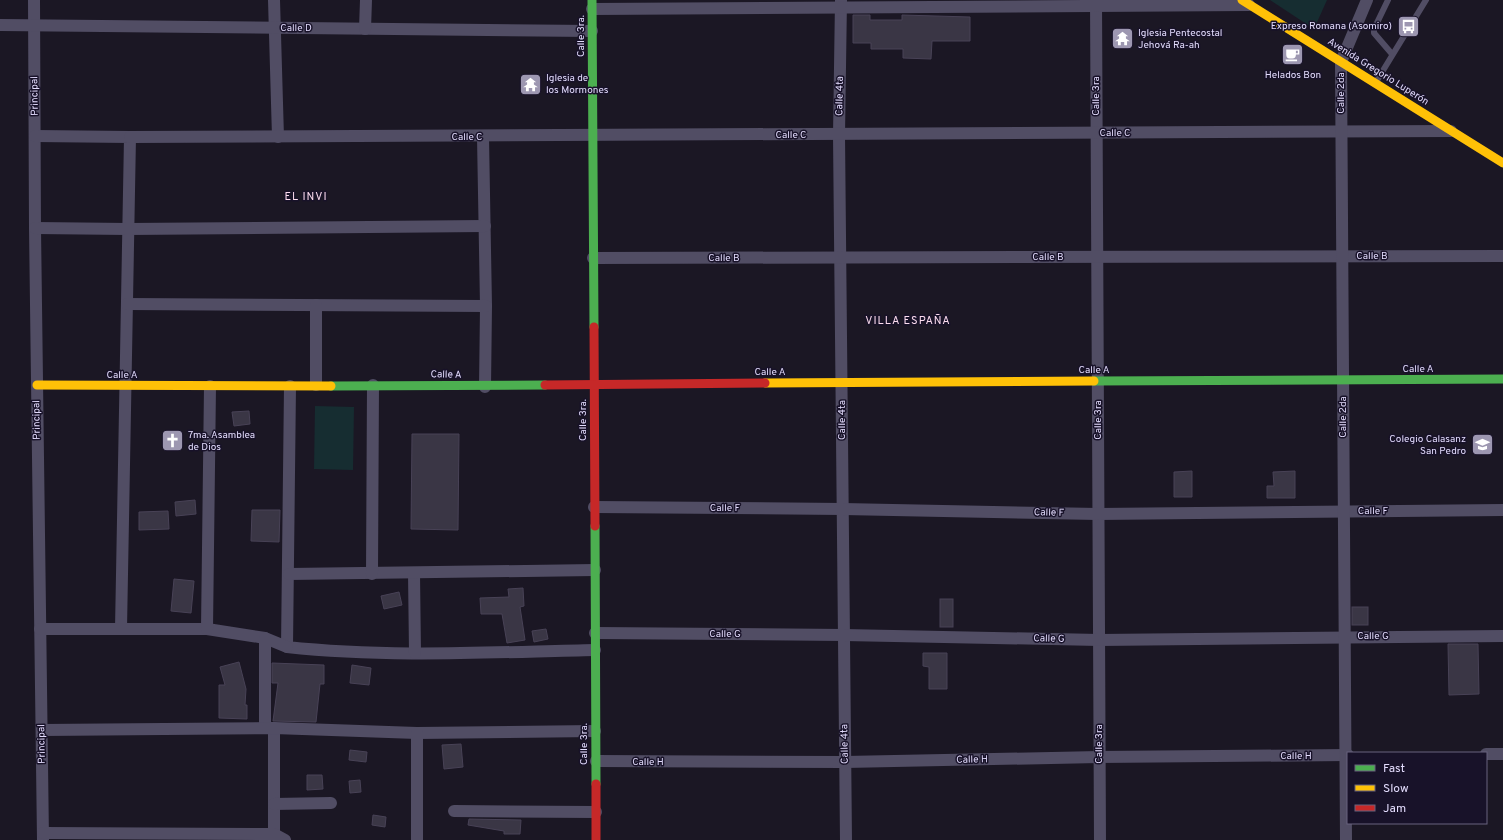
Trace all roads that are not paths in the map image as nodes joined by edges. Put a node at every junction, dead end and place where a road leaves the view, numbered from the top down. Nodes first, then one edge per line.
1 (34, 0) edge
2 (274, 0) edge
3 (366, 0) edge
4 (1366, 0) edge
5 (1388, 0) edge
6 (1426, 0) edge
7 (1246, 2) edge
8 (1096, 3) edge
9 (841, 4) edge
10 (592, 5) edge
11 (0, 25) edge
12 (34, 26) junction
13 (275, 28) junction
14 (365, 28) junction
15 (592, 30) junction
16 (1392, 54) junction
17 (1341, 62) junction
18 (1375, 83) junction
19 (1453, 131) junction
20 (1341, 132) junction
21 (1096, 133) junction
22 (839, 135) junction
23 (35, 136) junction
24 (483, 136) junction
25 (592, 136) junction
26 (130, 137) junction
27 (278, 137) junction
28 (1503, 163) edge
29 (485, 226) junction
30 (35, 228) junction
31 (128, 229) junction
32 (1342, 256) junction
33 (1503, 256) edge
34 (1097, 257) junction
35 (593, 258) junction
36 (840, 258) junction
37 (127, 304) junction
38 (316, 305) junction
39 (486, 306) junction
40 (1503, 379) edge
41 (1344, 380) junction
42 (1098, 381) junction
43 (842, 383) junction
44 (594, 384) junction
45 (37, 385) junction
46 (316, 385) junction
47 (372, 385) junction
48 (126, 386) junction
49 (210, 386) junction
50 (290, 386) junction
51 (485, 387) junction
52 (594, 507) junction
53 (843, 509) junction
54 (1503, 510) edge
55 (1344, 511) junction
56 (1098, 514) junction
57 (595, 570) junction
58 (414, 573) junction
59 (289, 574) junction
60 (372, 574) junction
61 (40, 629) junction
62 (121, 629) junction
63 (207, 629) junction
64 (595, 633) junction
65 (844, 635) junction
66 (1345, 636) junction
67 (1503, 636) edge
68 (265, 638) junction
69 (1099, 640) junction
70 (288, 647) junction
71 (595, 650) junction
72 (415, 653) junction
73 (269, 728) junction
74 (42, 730) junction
75 (595, 731) junction
76 (417, 733) junction
77 (1487, 754) edge
78 (1503, 754) edge
79 (1347, 755) edge
80 (1100, 757) junction
81 (596, 761) junction
82 (845, 762) junction
83 (331, 803) dead end
84 (274, 804) junction
85 (454, 811) dead end
86 (596, 812) junction
87 (43, 836) edge
88 (278, 838) edge
89 (417, 840) edge
90 (596, 840) edge
91 (846, 840) edge
92 (1100, 840) edge
93 (1346, 840) edge

1 - 12 street, Principal
2 - 13 street
3 - 14 street
4 - 17 street, Calle 2da
5 - 16 lane
6 - 16 lane
7 - 8 street
7 - 17 street, Avenida Gregorio Luperón
8 - 9 street
8 - 21 street, Calle 3ra
9 - 10 street
9 - 22 street, Calle 4ta
10 - 15 street, Calle 3ra.
11 - 12 street, Calle D
12 - 13 street, Calle D
12 - 23 street, Principal
13 - 14 street, Calle D
13 - 27 street
14 - 15 street, Calle D
15 - 25 street, Calle 3ra.
16 - 18 lane
17 - 18 street, Avenida Gregorio Luperón
17 - 20 street, Calle 2da
18 - 19 street, Avenida Gregorio Luperón
19 - 20 street, Calle C
19 - 28 street, Avenida Gregorio Luperón
20 - 21 street, Calle C
20 - 32 street, Calle 2da
21 - 22 street, Calle C
21 - 34 street, Calle 3ra
22 - 25 street, Calle C
22 - 36 street, Calle 4ta
23 - 26 street, Calle C
23 - 30 street, Principal
24 - 25 street, Calle C
24 - 27 street, Calle C
24 - 29 street
25 - 35 street, Calle 3ra.
26 - 27 street, Calle C
26 - 31 street
29 - 31 street
29 - 39 street
30 - 31 street
30 - 45 street, Principal
31 - 37 street
32 - 33 street, Calle B
32 - 34 street, Calle B
32 - 41 street, Calle 2da
34 - 36 street, Calle B
34 - 42 street, Calle 3ra
35 - 36 street, Calle B
35 - 44 street, Calle 3ra.
36 - 43 street, Calle 4ta
37 - 38 street
37 - 48 street
38 - 39 street
38 - 46 street
39 - 51 street
40 - 41 street, Calle A
41 - 42 street, Calle A
41 - 55 street, Calle 2da
42 - 43 street, Calle A
42 - 56 street, Calle 3ra
43 - 44 street, Calle A
43 - 53 street, Calle 4ta
44 - 51 street, Calle A
44 - 52 street, Calle 3ra.
45 - 48 street, Calle A
45 - 61 street, Principal
46 - 47 street, Calle A
46 - 50 street, Calle A
47 - 51 street, Calle A
47 - 60 street
48 - 49 street, Calle A
48 - 62 street
49 - 50 street, Calle A
49 - 63 street
50 - 59 street
52 - 53 street, Calle F
52 - 57 street, Calle 3ra.
53 - 56 street, Calle F
53 - 65 street, Calle 4ta
54 - 55 street, Calle F
55 - 56 street, Calle F
55 - 66 street, Calle 2da
56 - 69 street, Calle 3ra
57 - 58 street
57 - 64 street, Calle 3ra.
58 - 60 street
58 - 72 street
59 - 60 street
59 - 70 street
61 - 62 street
61 - 74 street, Principal
62 - 63 street
63 - 68 street
64 - 65 street, Calle G
64 - 71 street, Calle 3ra.
65 - 69 street, Calle G
65 - 82 street, Calle 4ta
66 - 67 street, Calle G
66 - 69 street, Calle G
66 - 79 street, Calle 2da
68 - 70 street
68 - 73 street
69 - 80 street, Calle 3ra
70 - 72 street
71 - 72 street
71 - 75 street, Calle 3ra.
73 - 74 street
73 - 76 street
73 - 84 street
74 - 87 street, Principal
75 - 76 street
75 - 81 street, Calle 3ra.
76 - 89 street
77 - 78 street
79 - 80 street, Calle H
79 - 93 street, Calle 2da
80 - 82 street, Calle H
80 - 92 street, Calle 3ra
81 - 82 street, Calle H
81 - 86 street, Calle 3ra.
82 - 91 street, Calle 4ta
83 - 84 street
84 - 88 street
85 - 86 street
86 - 90 street, Calle 3ra.
87 - 88 street

